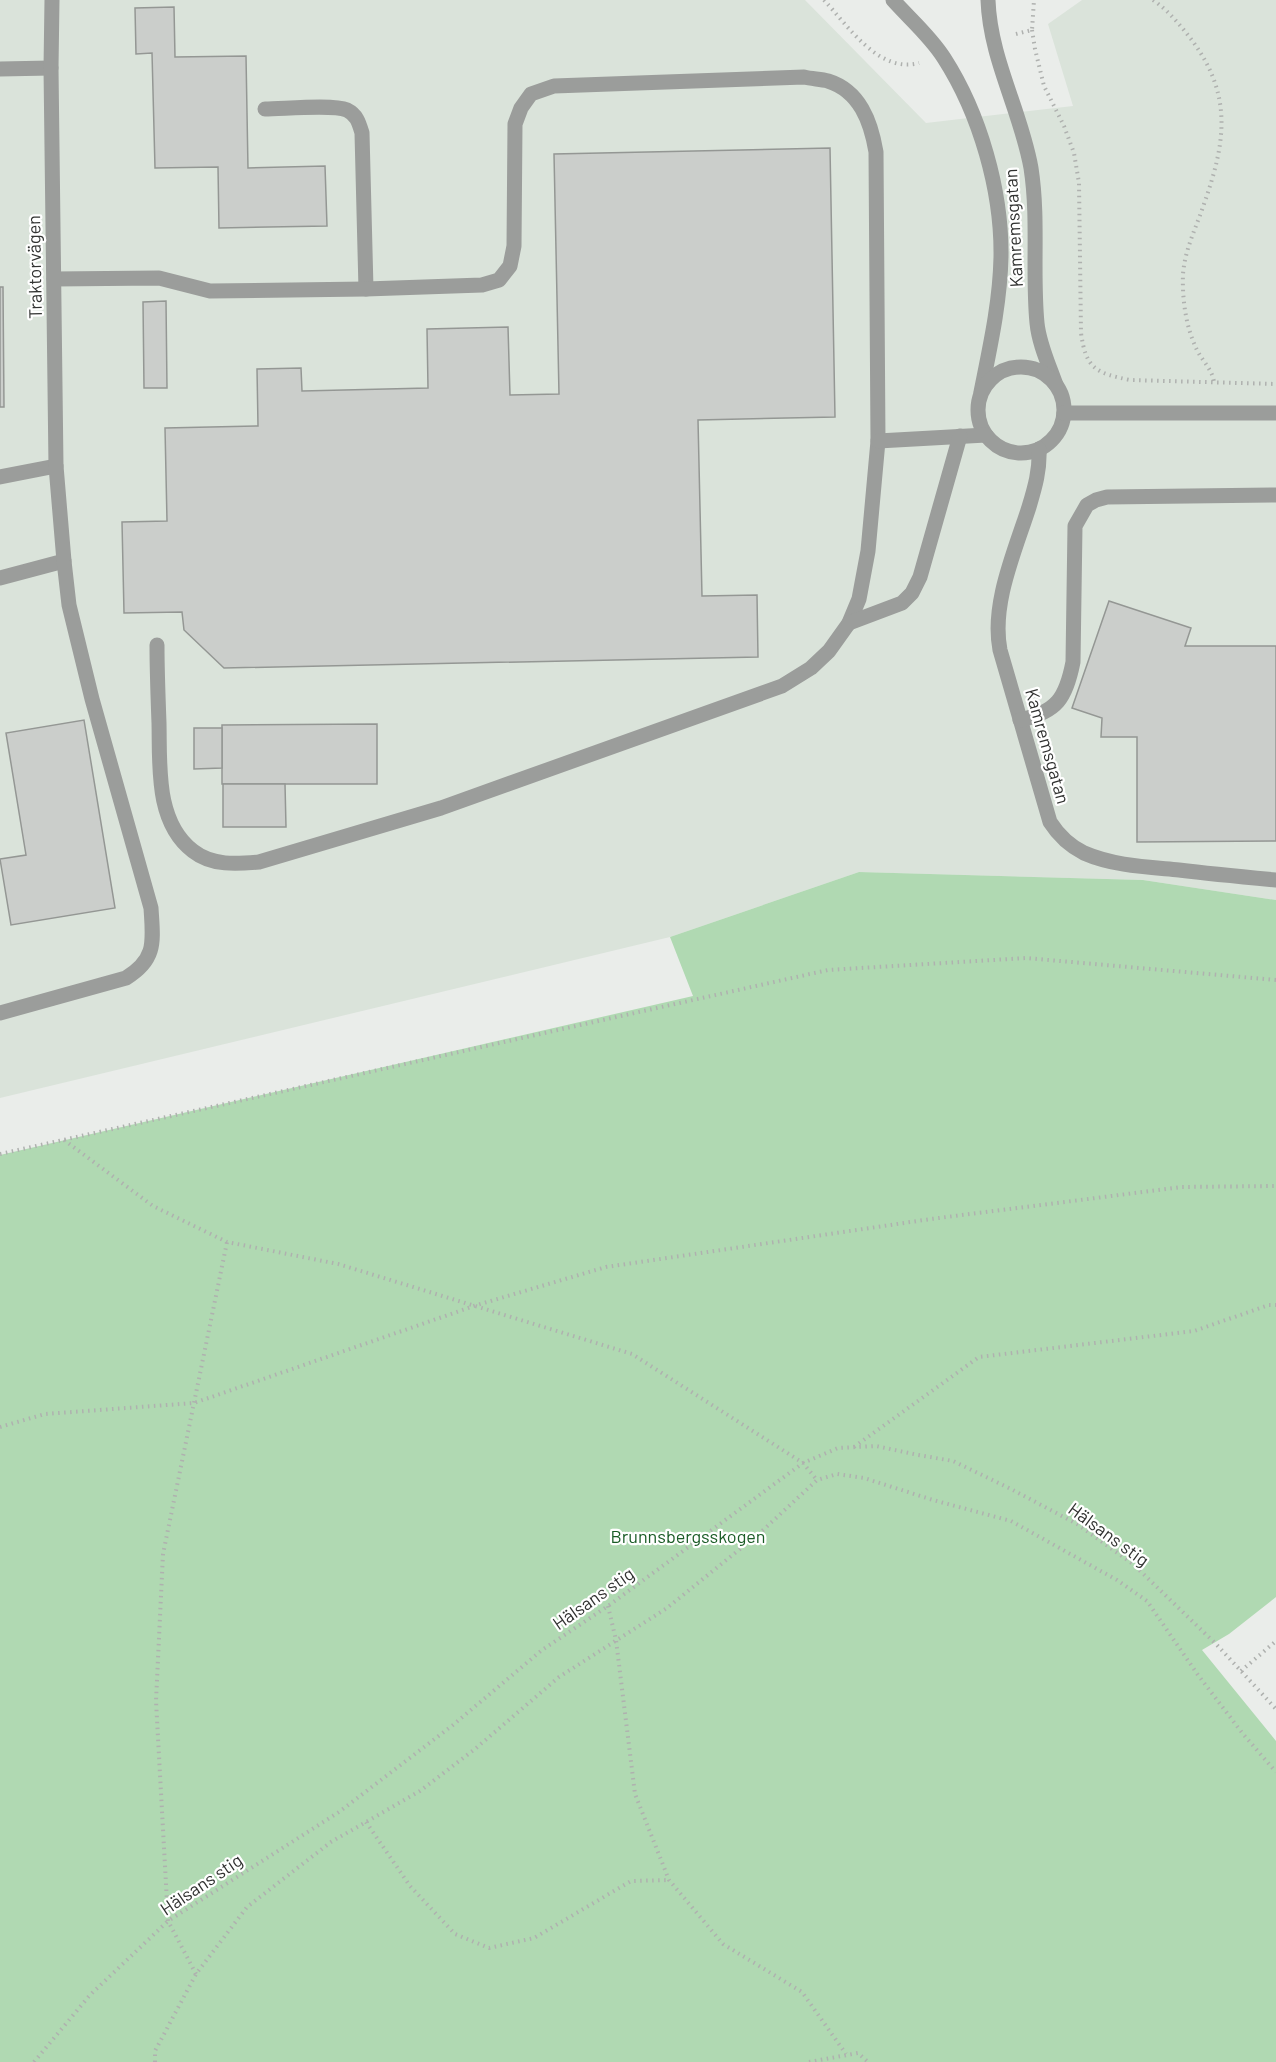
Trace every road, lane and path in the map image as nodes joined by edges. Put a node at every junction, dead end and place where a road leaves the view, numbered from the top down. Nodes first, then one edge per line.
1 (52, 0) edge
2 (893, 0) edge
3 (988, 0) edge
4 (1153, 0) edge
5 (1032, 30) dead end
6 (51, 68) junction
7 (0, 69) edge
8 (265, 109) dead end
9 (54, 279) junction
10 (366, 289) junction
11 (1214, 382) junction
12 (1276, 384) edge
13 (1056, 385) junction
14 (981, 392) junction
15 (1064, 413) junction
16 (1276, 413) edge
17 (986, 435) junction
18 (960, 436) junction
19 (878, 441) junction
20 (1040, 449) junction
21 (56, 466) junction
22 (0, 477) edge
23 (1276, 495) edge
24 (64, 561) junction
25 (0, 578) edge
26 (849, 623) junction
27 (157, 645) dead end
28 (1020, 720) junction
29 (1276, 880) edge
30 (1276, 980) edge
31 (0, 1013) edge
32 (63, 1139) junction
33 (0, 1154) edge
34 (1276, 1185) edge
35 (227, 1242) junction
36 (477, 1305) junction
37 (1276, 1305) edge
38 (194, 1403) junction
39 (0, 1427) edge
40 (854, 1447) junction
41 (803, 1463) junction
42 (817, 1480) junction
43 (608, 1606) junction
44 (616, 1640) junction
45 (1276, 1641) edge
46 (1241, 1671) junction
47 (1276, 1709) edge
48 (1276, 1772) edge
49 (366, 1822) junction
50 (669, 1880) junction
51 (168, 1921) junction
52 (195, 1974) junction
53 (846, 2054) junction
54 (34, 2062) edge
55 (155, 2062) edge
56 (809, 2062) edge
57 (868, 2062) edge

1 - 6 street, Traktorvägen
2 - 14 street, Kamremsgatan
3 - 13 street, Kamremsgatan
4 - 11 path
5 - 11 path
6 - 7 street
6 - 9 street, Traktorvägen
8 - 10 street
9 - 10 street
9 - 21 street, Traktorvägen
10 - 19 street
11 - 12 path
13 - 14 street
13 - 15 street
14 - 17 street
15 - 16 street
15 - 20 street
17 - 18 street
17 - 20 street
18 - 19 street
18 - 26 street
19 - 26 street
20 - 28 street, Kamremsgatan
21 - 22 street
21 - 24 street, Traktorvägen
23 - 28 street
24 - 25 street
24 - 31 street, Traktorvägen
26 - 27 street
28 - 29 street, Kamremsgatan
30 - 32 path
32 - 33 path
32 - 35 path
34 - 36 path
35 - 36 path
35 - 38 path
36 - 38 path
36 - 41 path
37 - 40 path
38 - 39 path
38 - 51 path
40 - 41 path, Hälsans stig
40 - 46 path, Hälsans stig
41 - 42 path
41 - 43 path, Hälsans stig
42 - 44 path
42 - 48 path
43 - 44 path
43 - 51 path, Hälsans stig
44 - 49 path
44 - 50 path
45 - 46 path
46 - 47 path, Hälsans stig
49 - 50 path
49 - 52 path
50 - 53 path
51 - 52 path
51 - 54 path, Hälsans stig
52 - 55 path
53 - 56 path
53 - 57 path

